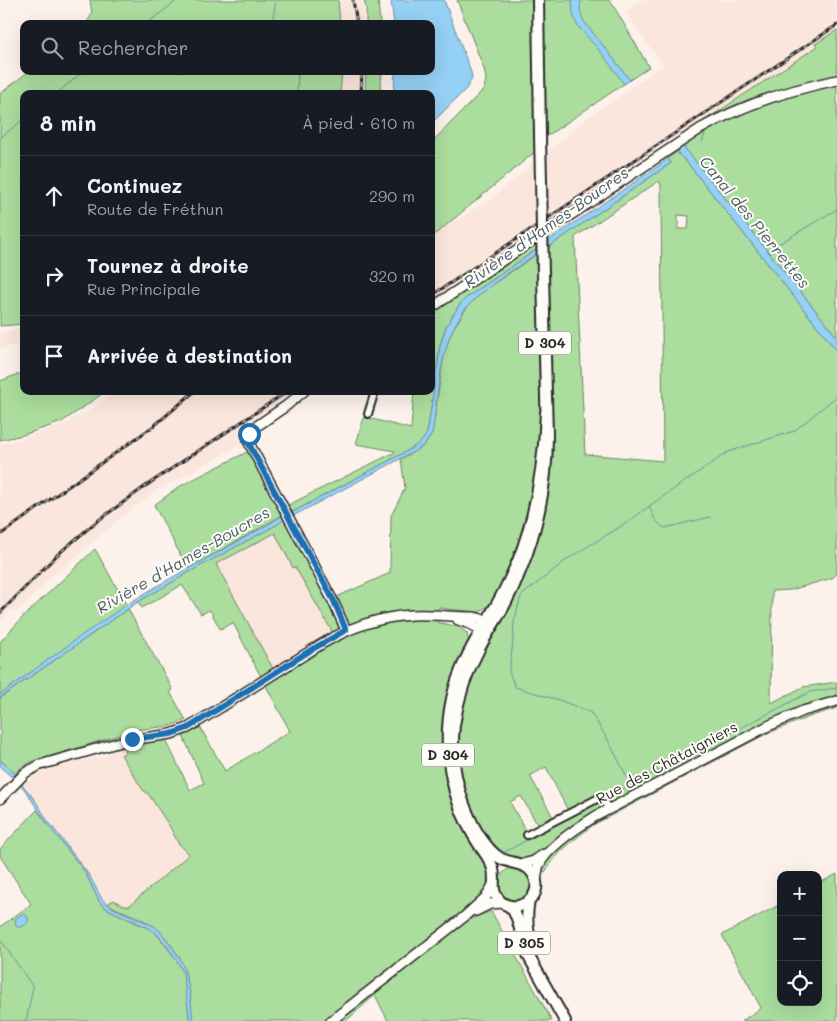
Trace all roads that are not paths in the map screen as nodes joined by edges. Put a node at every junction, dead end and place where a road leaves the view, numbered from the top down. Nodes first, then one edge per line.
1 (538, 0) edge
2 (837, 80) edge
3 (435, 305) edge
4 (299, 395) edge
5 (374, 395) edge
6 (368, 414) dead end
7 (487, 627) junction
8 (346, 630) junction
9 (837, 701) edge
10 (0, 799) edge
11 (605, 804) junction
12 (527, 835) dead end
13 (554, 847) junction
14 (518, 864) junction
15 (493, 881) junction
16 (536, 881) junction
17 (529, 901) junction
18 (505, 904) junction
19 (464, 917) junction
20 (543, 980) junction
21 (331, 1021) edge
22 (565, 1021) edge

1 - 7 main road, D 304, bridge
2 - 3 street
4 - 8 street
5 - 6 street
7 - 8 street
7 - 14 main road, D 304
7 - 15 main road, D 304
8 - 10 street
9 - 11 street, Rue des Châtaigniers
11 - 12 street
11 - 13 street, Rue des Châtaigniers
13 - 14 street
13 - 16 street, Rue des Châtaigniers
14 - 15 main road
14 - 16 main road
15 - 18 main road
15 - 19 street
16 - 17 main road
17 - 18 main road
17 - 20 main road, D 305
18 - 19 street
18 - 20 main road, D 305
19 - 21 street
20 - 22 main road, D 305

